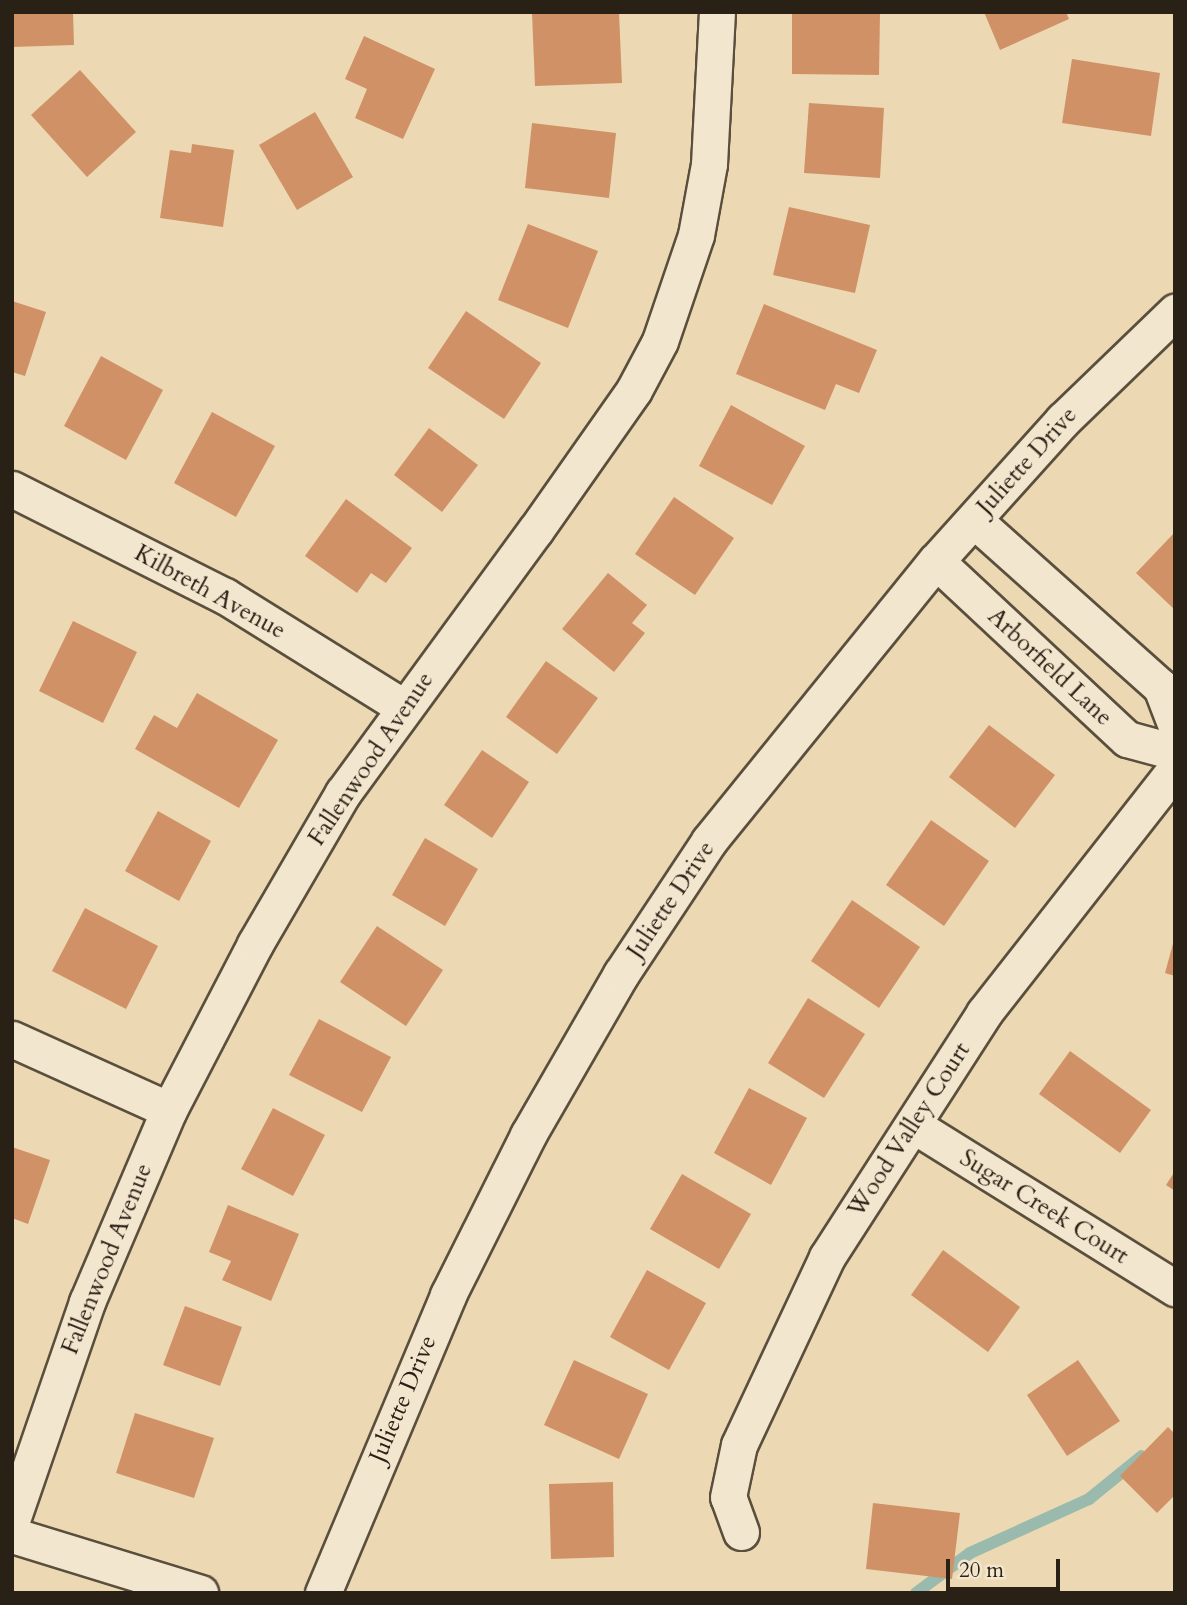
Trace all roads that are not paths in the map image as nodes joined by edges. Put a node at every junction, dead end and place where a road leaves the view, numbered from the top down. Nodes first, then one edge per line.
1 (717, 12) edge
2 (1175, 312) edge
3 (12, 489) edge
4 (974, 520) junction
5 (936, 561) junction
6 (402, 706) junction
7 (1175, 723) edge
8 (1175, 752) edge
9 (1175, 769) edge
10 (12, 1039) edge
11 (169, 1110) junction
12 (913, 1125) junction
13 (1175, 1288) edge
14 (12, 1520) edge
15 (741, 1532) dead end
16 (12, 1535) edge
17 (200, 1593) edge
18 (323, 1593) edge

1 - 6 street, Fallenwood Avenue
2 - 4 street, Juliette Drive
3 - 6 street, Kilbreth Avenue
4 - 5 street, Juliette Drive
4 - 7 street
5 - 8 street, Arborfield Lane
5 - 18 street, Juliette Drive
6 - 11 street, Fallenwood Avenue
9 - 12 street, Wood Valley Court
10 - 11 street
11 - 14 street, Fallenwood Avenue
12 - 13 street, Sugar Creek Court
12 - 15 street, Wood Valley Court
16 - 17 street

